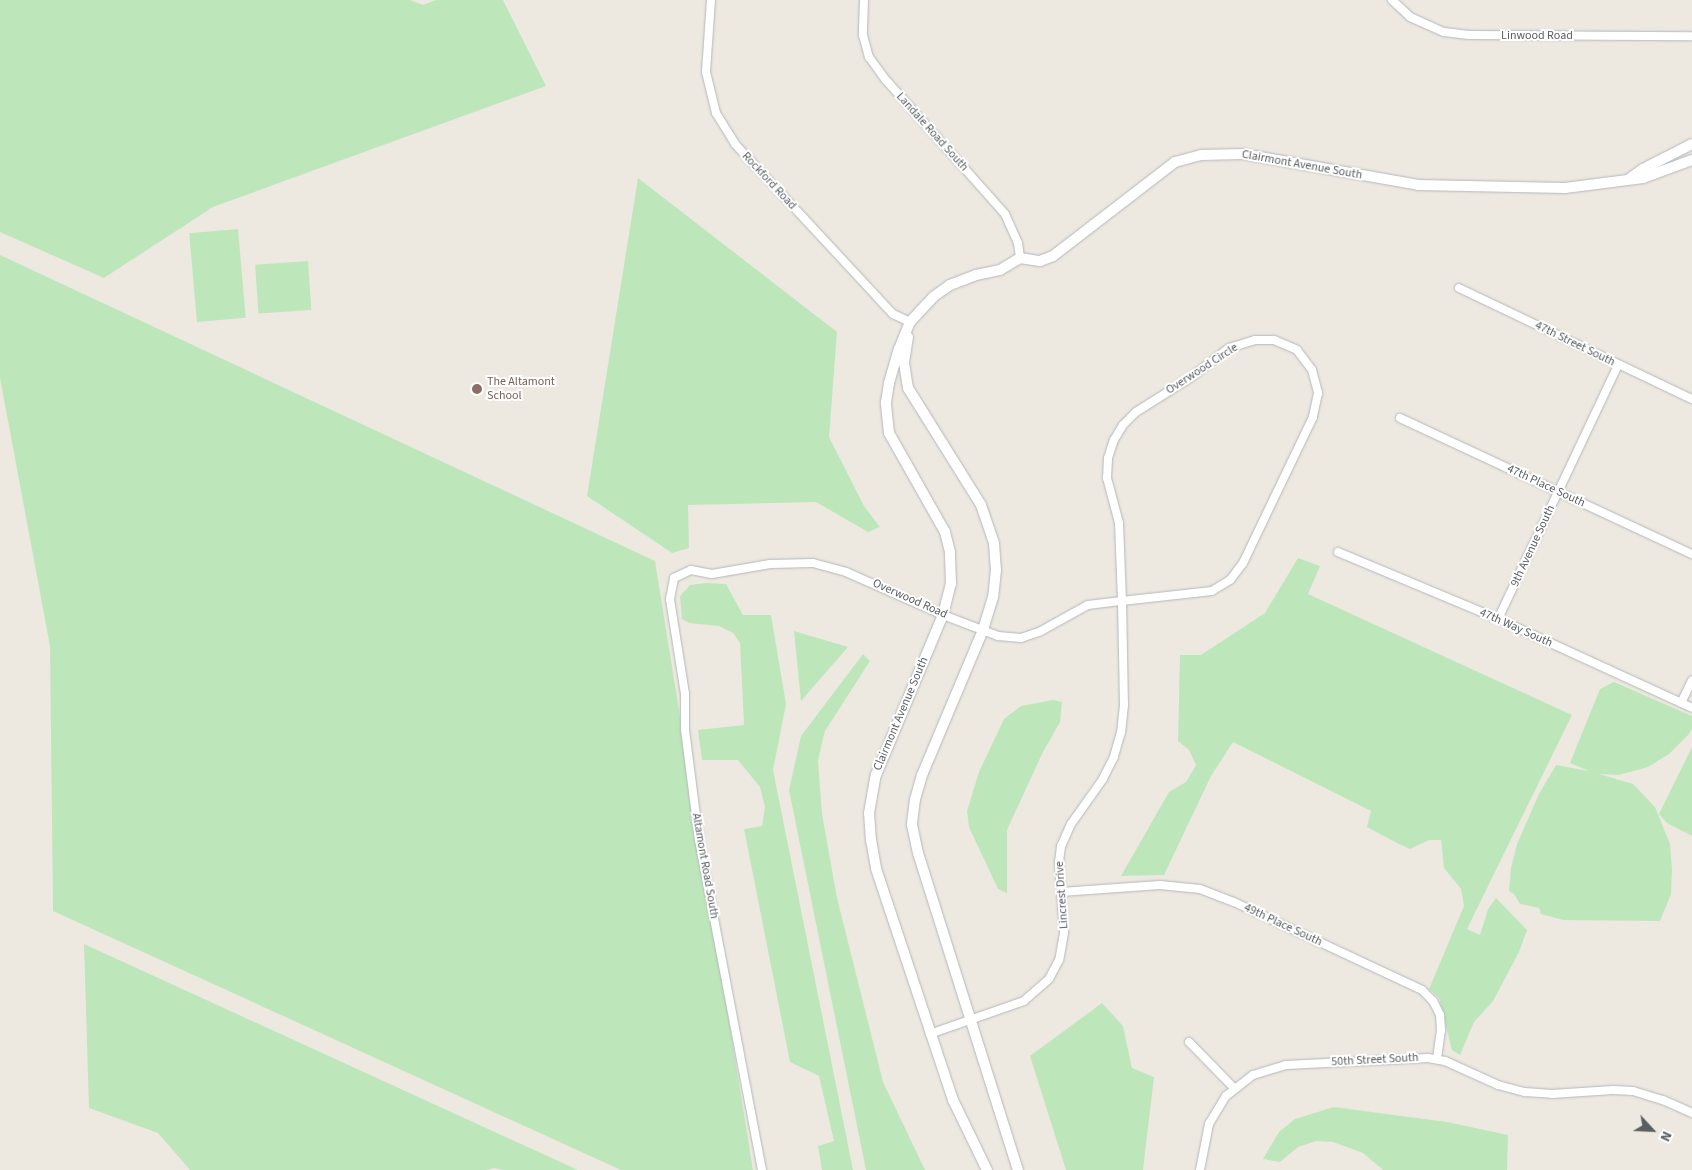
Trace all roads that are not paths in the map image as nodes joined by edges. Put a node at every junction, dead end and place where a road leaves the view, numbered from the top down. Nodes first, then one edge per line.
1 (711, 0) edge
2 (864, 0) edge
3 (1392, 0) edge
4 (1692, 36) edge
5 (1692, 144) edge
6 (1692, 160) edge
7 (1628, 180) junction
8 (1020, 258) junction
9 (1459, 288) dead end
10 (910, 322) junction
11 (1618, 365) junction
12 (1692, 399) edge
13 (1400, 418) dead end
14 (1558, 492) junction
15 (1338, 552) dead end
16 (1692, 554) edge
17 (690, 570) joint
18 (1122, 600) junction
19 (943, 615) junction
20 (1498, 619) junction
21 (983, 630) junction
22 (1692, 680) edge
23 (1681, 703) junction
24 (1692, 708) edge
25 (1061, 892) junction
26 (972, 1021) junction
27 (930, 1034) junction
28 (1189, 1042) dead end
29 (1437, 1059) junction
30 (1234, 1088) junction
31 (1692, 1113) edge
32 (762, 1170) edge
33 (987, 1170) edge
34 (1018, 1170) edge
35 (1200, 1170) edge

1 - 10 street, Rockford Road
2 - 8 street, Landale Road South
3 - 4 street, Linwood Road
5 - 7 street, Clairmont Avenue South
6 - 7 street, Clairmont Avenue South
7 - 8 street, Clairmont Avenue South
8 - 10 street, Clairmont Avenue South
9 - 11 street, 47th Street South
10 - 19 street, Clairmont Avenue South
10 - 21 street
11 - 12 street, 47th Street South
11 - 14 street, 9th Avenue South
13 - 14 street, 47th Place South
14 - 16 street, 47th Place South
14 - 20 street, 9th Avenue South
15 - 20 street, 47th Way South
17 - 19 street, Overwood Road
17 - 32 street, Altamont Road South
18 - 18 street, Overwood Circle
18 - 21 street, Overwood Road
18 - 25 street, Lincrest Drive
19 - 21 street, Overwood Road
19 - 27 street, Clairmont Avenue South
20 - 23 street, 47th Way South
21 - 26 street
22 - 23 street
23 - 24 street, 47th Way South
25 - 26 street, Lincrest Drive
25 - 29 street, 49th Place South
26 - 27 street, Lincrest Drive
26 - 34 street
27 - 33 street, Clairmont Avenue South
28 - 30 street
29 - 30 street, 50th Street South
29 - 31 street, 50th Street South
30 - 35 street, 50th Street South

